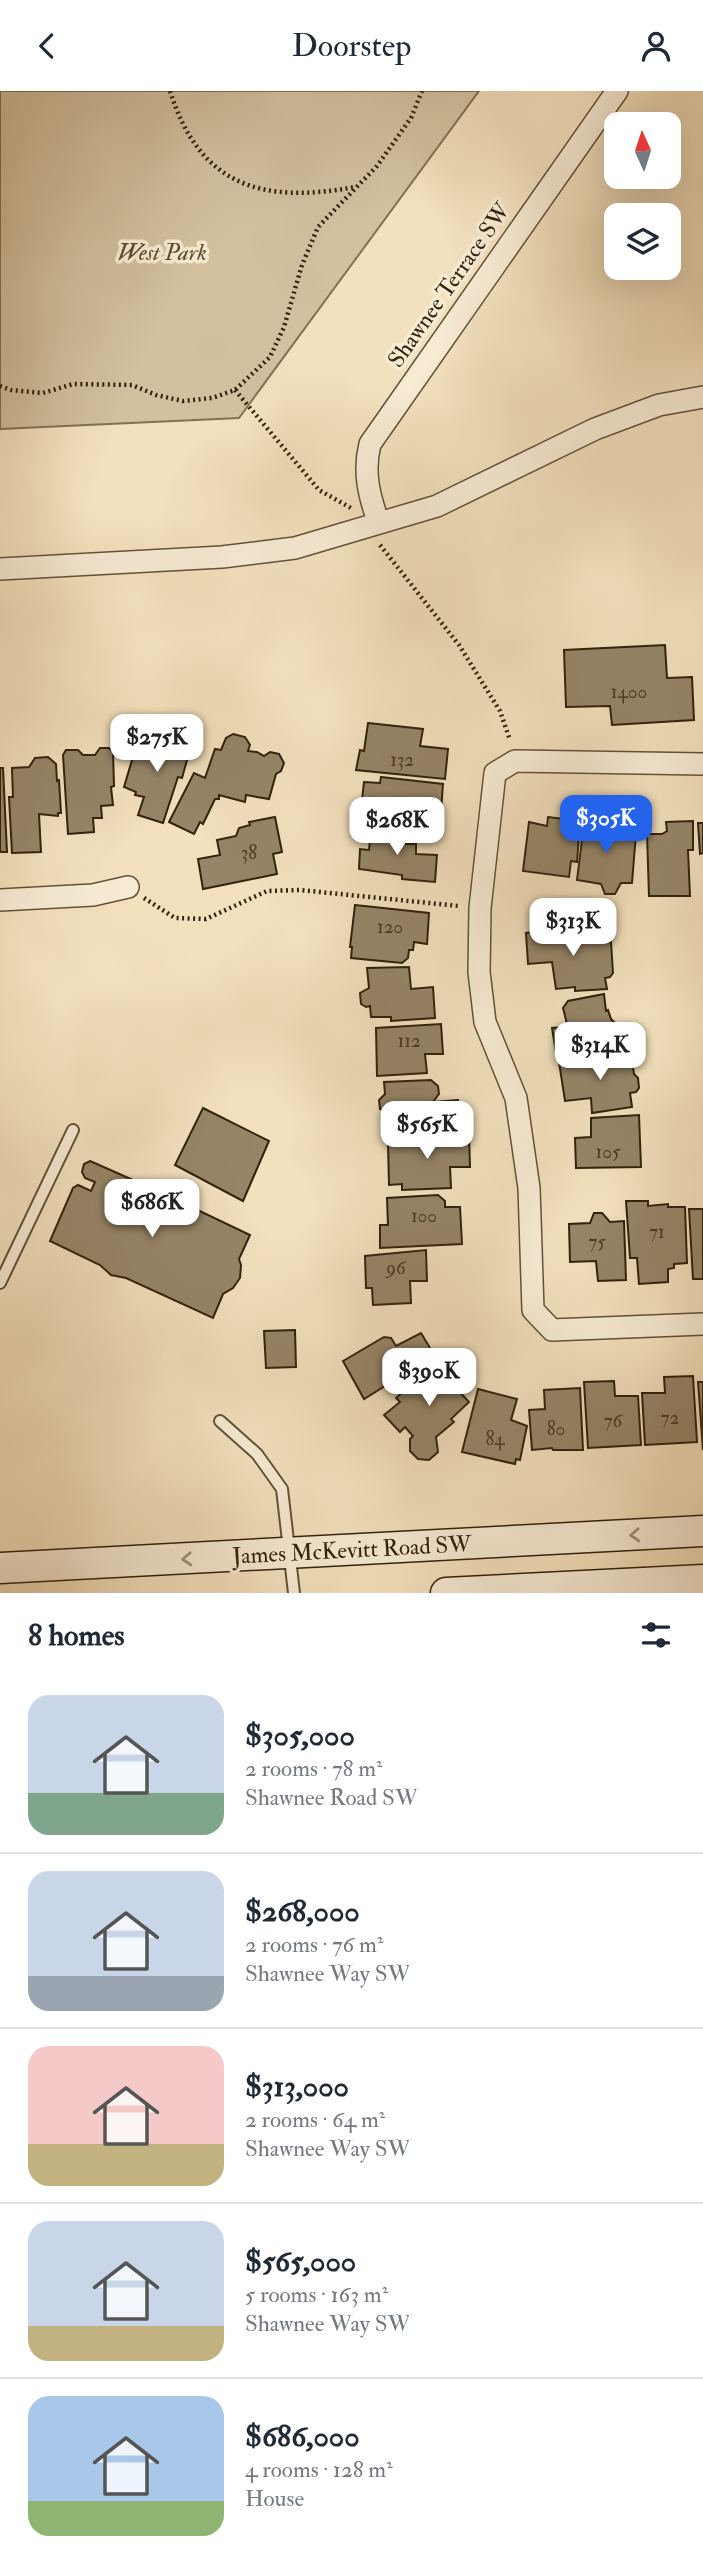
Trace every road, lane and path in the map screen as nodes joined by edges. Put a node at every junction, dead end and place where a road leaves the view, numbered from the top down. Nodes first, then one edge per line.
1 (170, 91) edge
2 (422, 91) edge
3 (617, 91) edge
4 (356, 187) junction
5 (0, 386) edge
6 (235, 390) junction
7 (703, 397) edge
8 (371, 524) junction
9 (0, 569) edge
10 (510, 764) junction
11 (703, 764) edge
12 (128, 887) joint
13 (0, 900) edge
14 (480, 908) junction
15 (73, 1130) dead end
16 (0, 1283) edge
17 (703, 1324) edge
18 (220, 1420) dead end
19 (703, 1531) edge
20 (291, 1554) junction
21 (0, 1568) edge
22 (703, 1580) edge
23 (294, 1593) edge
24 (446, 1593) edge

1 - 4 path
2 - 4 path
3 - 8 street, Shawnee Terrace SW
4 - 6 path
5 - 6 path
6 - 8 path
7 - 8 street
8 - 9 street
8 - 10 path
10 - 11 street
10 - 14 street
12 - 13 street
12 - 14 path
14 - 17 street
15 - 16 lane
18 - 20 lane
19 -> 20 main road, James McKevitt Road SW
20 -> 21 main road, James McKevitt Road SW
20 - 23 lane
22 - 24 main road, James McKevitt Road SW

